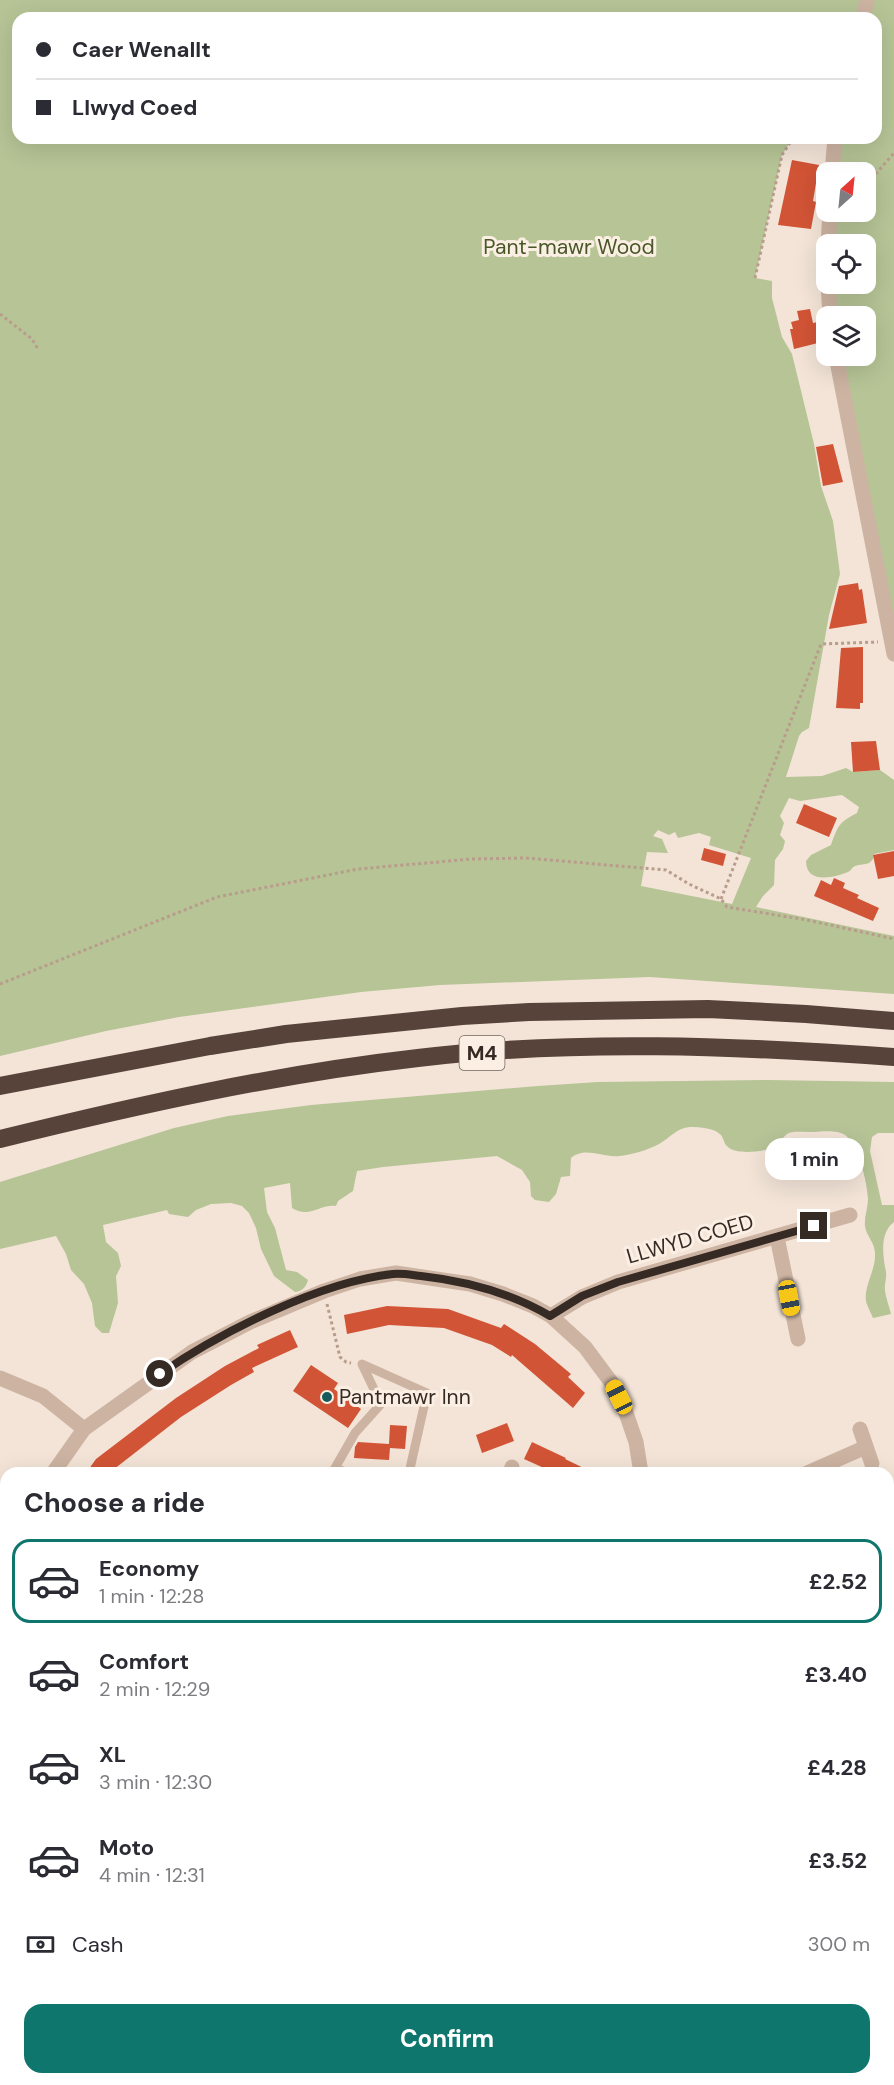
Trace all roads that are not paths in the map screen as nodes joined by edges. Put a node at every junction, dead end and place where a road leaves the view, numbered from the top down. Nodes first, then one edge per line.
1 (834, 144) edge
2 (833, 162) edge
3 (838, 366) edge
4 (893, 648) edge
5 (894, 1021) edge
6 (210, 1046) junction
7 (894, 1057) edge
8 (0, 1086) edge
9 (0, 1099) edge
10 (75, 1120) junction
11 (0, 1139) edge
12 (0, 1148) edge
13 (850, 1215) dead end
14 (777, 1236) junction
15 (550, 1316) junction
16 (798, 1339) dead end
17 (0, 1378) edge
18 (84, 1429) junction
19 (860, 1429) dead end
20 (866, 1447) junction
21 (872, 1464) dead end
22 (57, 1467) edge
23 (336, 1467) edge
24 (410, 1467) edge
25 (639, 1467) edge
26 (821, 1467) edge

1 - 2 street
3 - 4 street
5 - 6 highway, M4
6 - 8 highway, M4
6 - 9 highway, M4
7 - 10 highway, M4
10 - 11 highway, M4
10 - 12 highway, M4
13 - 14 street, LLWYD COED
14 - 15 street, LLWYD COED
14 - 16 street, LLWYD COED
15 - 18 street
15 - 25 street
17 - 18 street
18 - 22 street
19 - 20 street
20 - 21 street
20 - 26 street
23 - 24 lane

